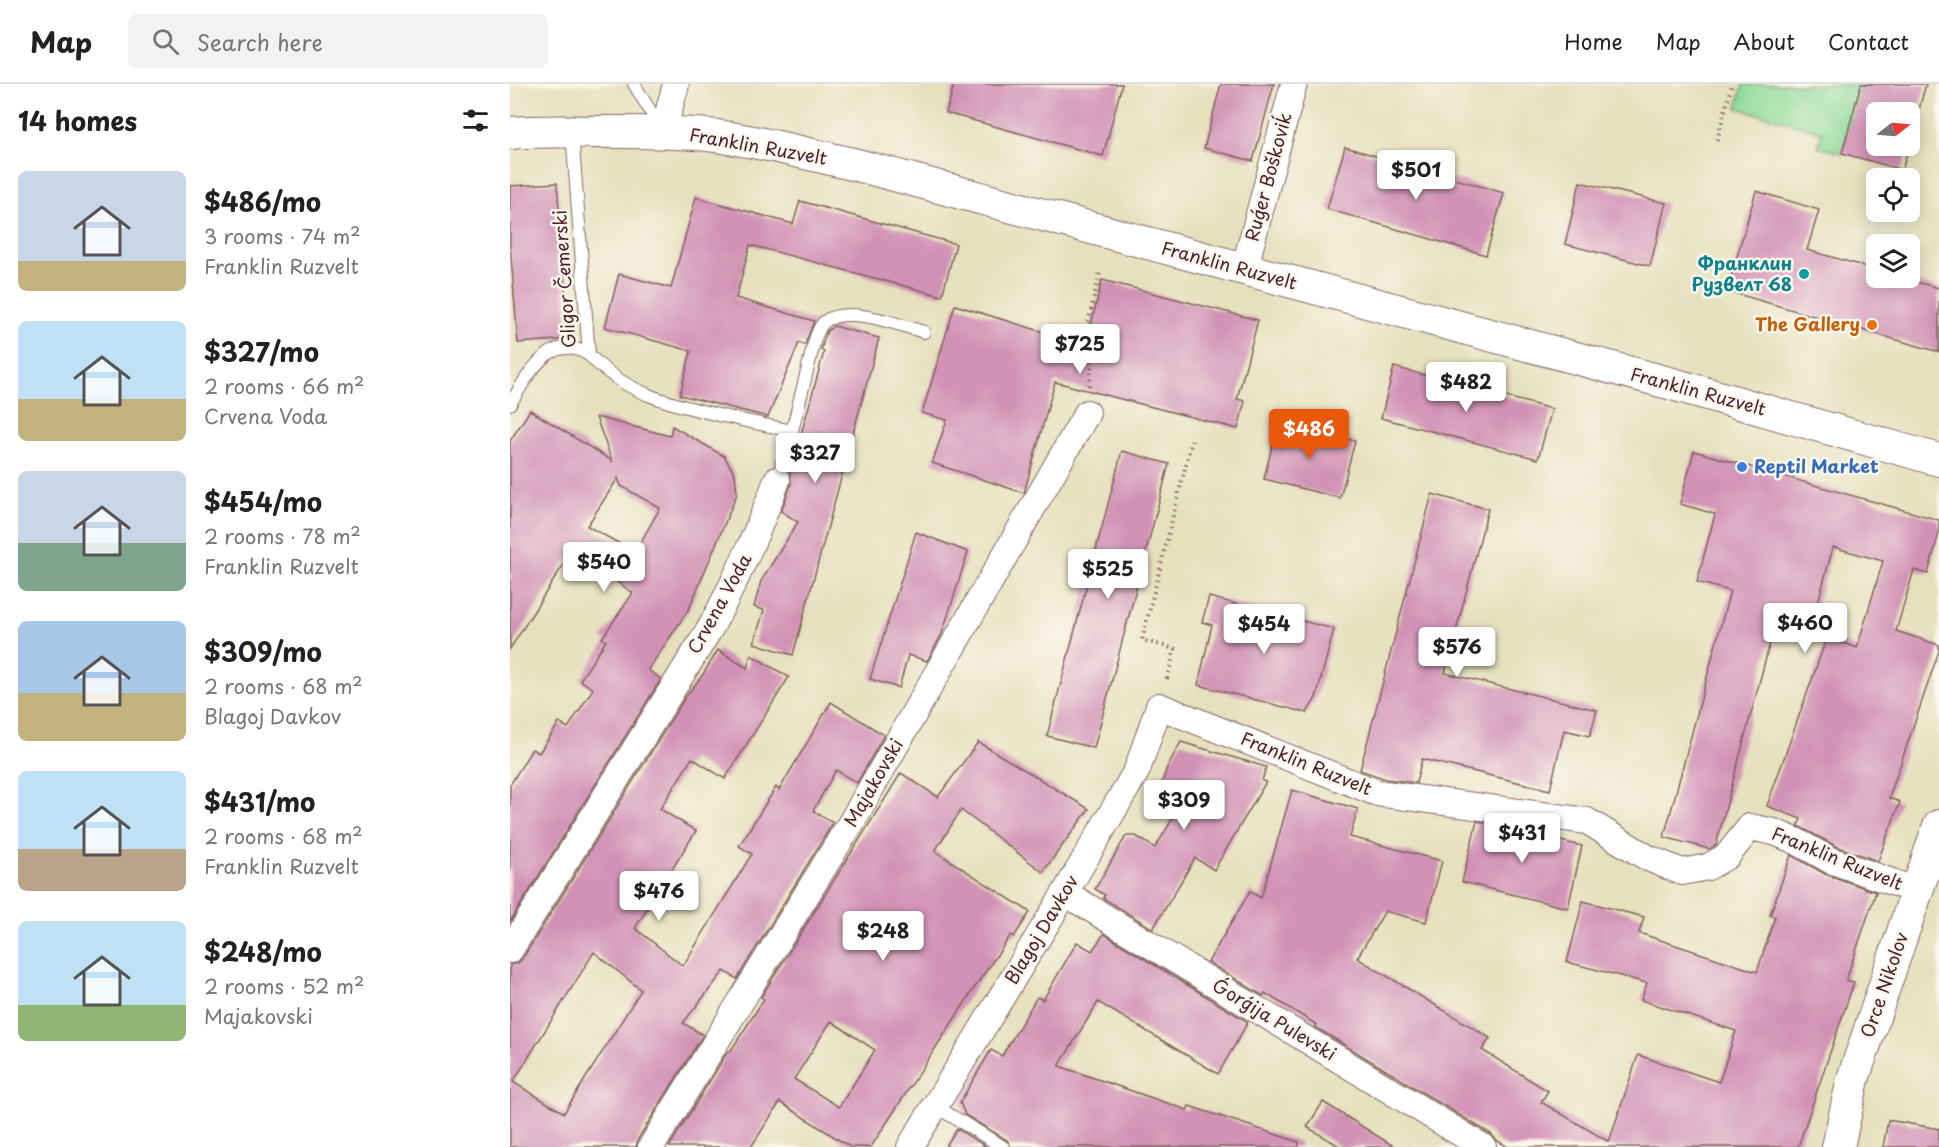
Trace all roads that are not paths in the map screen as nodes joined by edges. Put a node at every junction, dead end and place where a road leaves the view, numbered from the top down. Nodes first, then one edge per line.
1 (634, 84) edge
2 (676, 84) edge
3 (1294, 84) edge
4 (572, 131) junction
5 (663, 132) junction
6 (510, 133) edge
7 (1244, 270) junction
8 (924, 332) dead end
9 (589, 355) junction
10 (510, 404) edge
11 (1087, 413) road end
12 (792, 431) junction
13 (1939, 460) edge
14 (777, 480) joint
15 (1159, 706) joint
16 (1939, 826) edge
17 (1917, 891) junction
18 (1065, 893) junction
19 (510, 950) edge
20 (935, 1106) junction
21 (651, 1147) edge
22 (910, 1147) edge
23 (1003, 1147) edge
24 (1483, 1147) edge
25 (1838, 1147) edge

1 - 5 lane
2 - 5 street
3 - 7 street, Ruǵer Boškoviḱ
4 - 5 street, Franklin Ruzvelt
4 - 6 street, Franklin Ruzvelt
4 - 9 lane, Gligor Čemerski
5 - 7 street, Franklin Ruzvelt
7 - 13 street, Franklin Ruzvelt
8 - 12 lane, Crvena Voda
9 - 10 lane, Gligor Čemerski
9 - 12 lane
11 - 21 street, Majakovski
12 - 14 lane, Crvena Voda
14 - 19 street, Crvena Voda
15 - 17 street, Franklin Ruzvelt
15 - 18 street, Blagoj Davkov
16 - 17 street, Orce Nikolov
17 - 25 street, Orce Nikolov
18 - 20 street, Blagoj Davkov
18 - 24 street, Ǵorǵija Pulevski
20 - 22 street, Blagoj Davkov
20 - 23 lane

